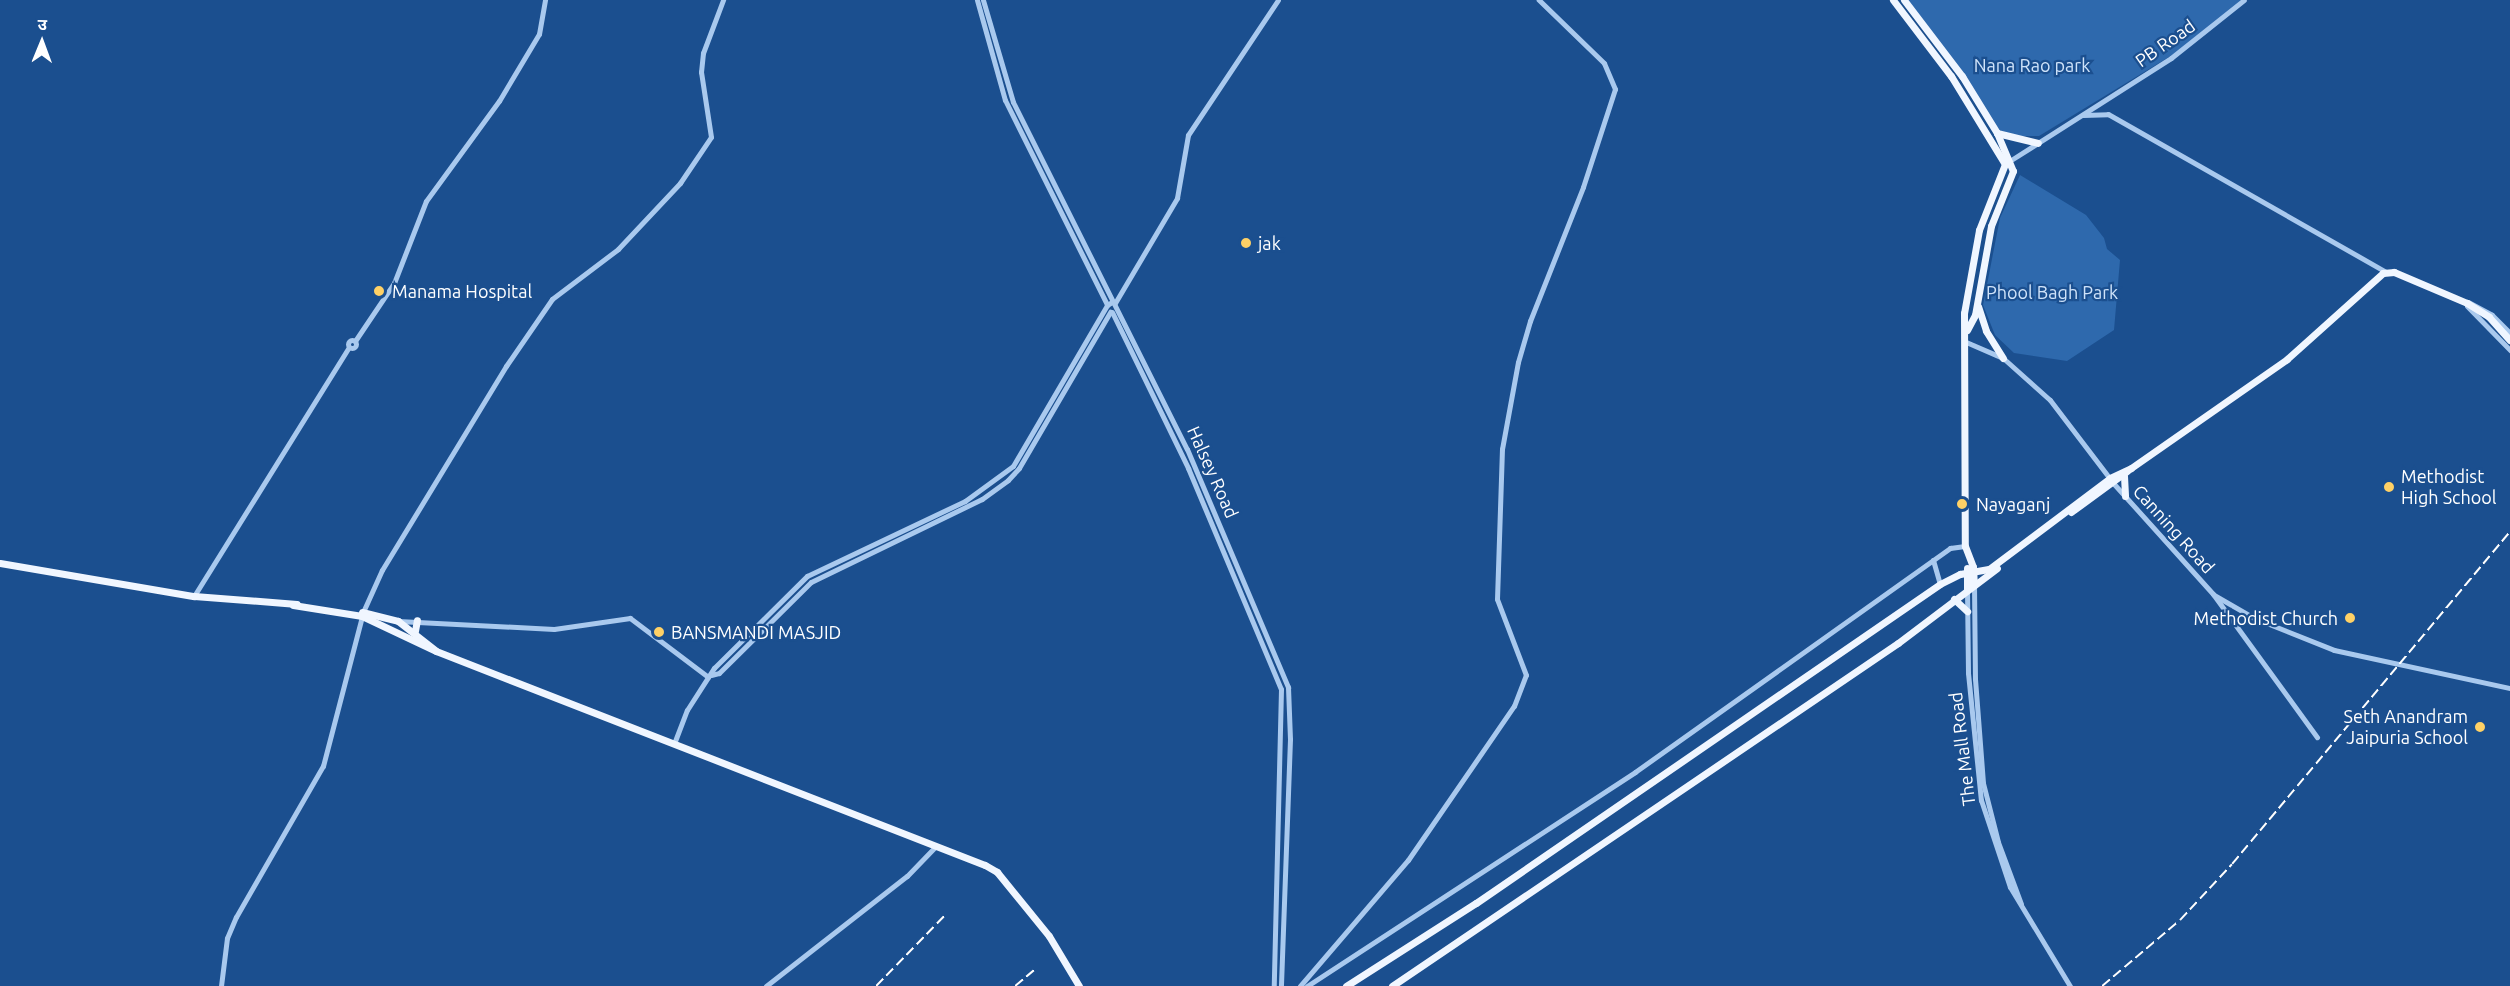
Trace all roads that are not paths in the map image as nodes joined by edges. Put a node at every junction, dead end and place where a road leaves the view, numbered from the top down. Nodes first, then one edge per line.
1 (545, 0) edge
2 (723, 0) edge
3 (977, 0) edge
4 (983, 0) edge
5 (1278, 0) edge
6 (1539, 0) edge
7 (1893, 0) edge
8 (1904, 0) edge
9 (2244, 0) edge
10 (2109, 99) junction
11 (2108, 114) junction
12 (2083, 115) junction
13 (1997, 133) junction
14 (2038, 143) junction
15 (2008, 162) junction
16 (2386, 272) junction
17 (2464, 302) junction
18 (1978, 303) junction
19 (1111, 308) junction
20 (1967, 330) junction
21 (2510, 333) edge
22 (2510, 340) edge
23 (1966, 342) junction
24 (2510, 350) edge
25 (2003, 358) junction
26 (1144, 363) junction
27 (1137, 367) junction
28 (1073, 368) junction
29 (1048, 405) junction
30 (1054, 408) junction
31 (1183, 440) junction
32 (1175, 443) junction
33 (2126, 473) junction
34 (2112, 481) junction
35 (2125, 496) junction
36 (901, 534) junction
37 (885, 537) junction
38 (888, 544) junction
39 (1965, 546) junction
40 (1933, 560) junction
41 (0, 563) edge
42 (1970, 569) junction
43 (1940, 584) junction
44 (1970, 587) junction
45 (2213, 594) junction
46 (194, 596) junction
47 (790, 596) junction
48 (1954, 599) junction
49 (1249, 602) junction
50 (1967, 611) junction
51 (362, 614) junction
52 (379, 619) junction
53 (417, 620) junction
54 (398, 621) junction
55 (407, 626) junction
56 (415, 631) junction
57 (402, 635) junction
58 (1268, 643) junction
59 (436, 651) junction
60 (710, 676) junction
61 (1284, 688) junction
62 (2510, 688) edge
63 (2317, 738) dead end
64 (1282, 739) junction
65 (1290, 739) junction
66 (675, 741) junction
67 (1986, 809) junction
68 (936, 846) junction
69 (1281, 887) junction
70 (1281, 910) junction
71 (221, 986) edge
72 (766, 986) edge
73 (1079, 986) edge
74 (1274, 986) edge
75 (1281, 986) edge
76 (1300, 986) edge
77 (1306, 986) edge
78 (1346, 986) edge
79 (1392, 986) edge
80 (2070, 986) edge

1 - 46 street
2 - 51 street
3 - 19 street
4 - 19 street
5 - 19 street
6 - 76 street
7 - 15 main road
8 - 13 main road
9 - 10 street, PB Road
10 - 11 street
10 - 12 street, PB Road
11 - 12 street
11 - 16 street
12 - 14 street, PB Road
13 - 14 main road
13 - 15 main road
14 - 15 street, PB Road
15 - 18 main road, The Mall Road
15 - 20 main road, The Mall Road
16 - 17 main road
16 - 33 main road
17 - 21 street
17 - 22 main road
17 - 24 street
18 - 20 main road, The Mall Road
18 - 25 main road
19 - 26 street, Halsey Road
19 - 27 street
19 - 28 street
20 - 23 main road, The Mall Road
23 - 25 street, Canning Road
23 - 39 main road, The Mall Road
25 - 34 street, Canning Road
26 - 27 street
26 - 31 street, Halsey Road
27 - 32 street
28 - 29 street
28 - 30 street
29 - 30 street
29 - 36 street
30 - 36 street
31 - 32 street
31 - 49 street, Halsey Road
32 - 49 street
33 - 34 main road
33 - 35 main road
34 - 35 street, Canning Road
34 - 42 main road
34 - 44 main road
35 - 45 street, Canning Road
36 - 37 street
36 - 38 street
37 - 38 street
37 - 47 street
38 - 47 street
39 - 40 street
39 - 42 main road, The Mall Road
40 - 43 street
40 - 77 street
41 - 46 main road
42 - 43 main road
42 - 44 main road, The Mall Road
43 - 78 main road
44 - 48 main road
44 - 50 street, The Mall Road
44 - 67 street, The Mall Road
45 - 62 street
45 - 63 street
46 - 51 main road
47 - 60 street
48 - 50 main road
48 - 79 main road
49 - 58 street
50 - 67 street, The Mall Road
51 - 52 main road
51 - 71 street
52 - 54 main road
52 - 57 main road
53 - 54 street
53 - 56 main road
53 - 60 street
54 - 55 main road
55 - 56 main road
55 - 57 main road
56 - 59 main road
57 - 59 main road
58 - 61 street
58 - 61 street
59 - 66 main road
60 - 66 street
61 - 64 street
61 - 65 street
64 - 65 street
64 - 69 street
65 - 69 street
66 - 68 main road
67 - 80 street, The Mall Road
68 - 72 street
68 - 73 main road
69 - 70 street
70 - 74 street
70 - 75 street

